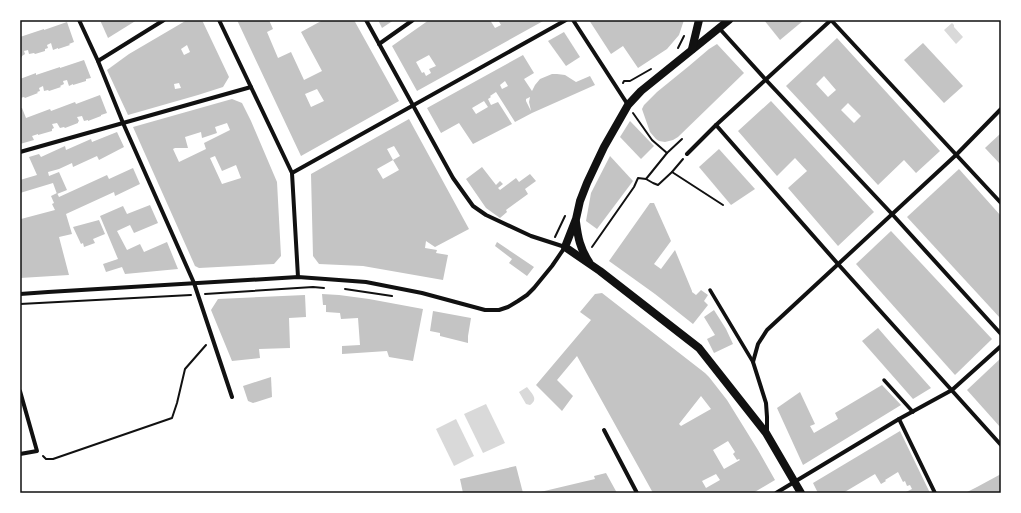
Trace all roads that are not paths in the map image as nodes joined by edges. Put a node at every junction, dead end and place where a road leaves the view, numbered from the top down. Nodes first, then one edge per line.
1 (78, 20) edge
2 (164, 20) edge
3 (219, 20) edge
4 (366, 20) edge
5 (413, 20) edge
6 (566, 20) edge
7 (573, 20) edge
8 (699, 20) edge
9 (729, 20) edge
10 (831, 20) edge
11 (719, 28) junction
12 (379, 44) junction
13 (692, 49) junction
14 (98, 61) junction
15 (766, 80) junction
16 (251, 87) junction
17 (413, 105) junction
18 (628, 105) junction
19 (1001, 109) edge
20 (123, 123) junction
21 (716, 125) junction
22 (20, 152) edge
23 (687, 154) road end
24 (956, 155) junction
25 (292, 173) junction
26 (1001, 203) edge
27 (892, 214) junction
28 (576, 219) junction
29 (565, 247) junction
30 (838, 264) junction
31 (591, 265) junction
32 (298, 277) junction
33 (194, 283) junction
34 (710, 290) dead end
35 (20, 294) edge
36 (1001, 334) edge
37 (1001, 346) edge
38 (753, 362) junction
39 (884, 380) dead end
40 (952, 390) junction
41 (20, 391) edge
42 (232, 397) dead end
43 (912, 412) junction
44 (898, 419) junction
45 (604, 430) dead end
46 (766, 433) junction
47 (1001, 445) edge
48 (20, 454) edge
49 (795, 482) junction
50 (638, 493) edge
51 (776, 493) edge
52 (801, 493) edge
53 (935, 493) edge

1 - 14 street
2 - 14 street
3 - 16 street
4 - 12 street
5 - 12 street
6 - 17 street
7 - 18 street
8 - 13 main road
9 - 11 main road
10 - 15 street
10 - 24 street
11 - 13 main road
11 - 15 street
12 - 17 street
13 - 18 main road
14 - 20 street
15 - 21 street
15 - 27 street
16 - 20 street
16 - 25 street
17 - 25 street
17 - 29 street
18 - 28 main road
19 - 24 street
20 - 22 street
20 - 33 street
21 - 23 street
21 - 30 street
24 - 26 street
24 - 27 street
25 - 32 street
27 - 30 street
27 - 36 street
28 - 29 main road
28 - 31 main road
29 - 31 main road
29 - 32 street
30 - 38 street
30 - 40 street
31 - 46 main road
32 - 33 street
33 - 35 street
33 - 42 street
34 - 38 street
37 - 40 street
38 - 46 street
39 - 43 street
40 - 43 street
40 - 47 street
41 - 48 street
43 - 44 street
44 - 49 street
44 - 53 street
45 - 50 street
46 - 49 main road
49 - 51 street
49 - 52 main road

